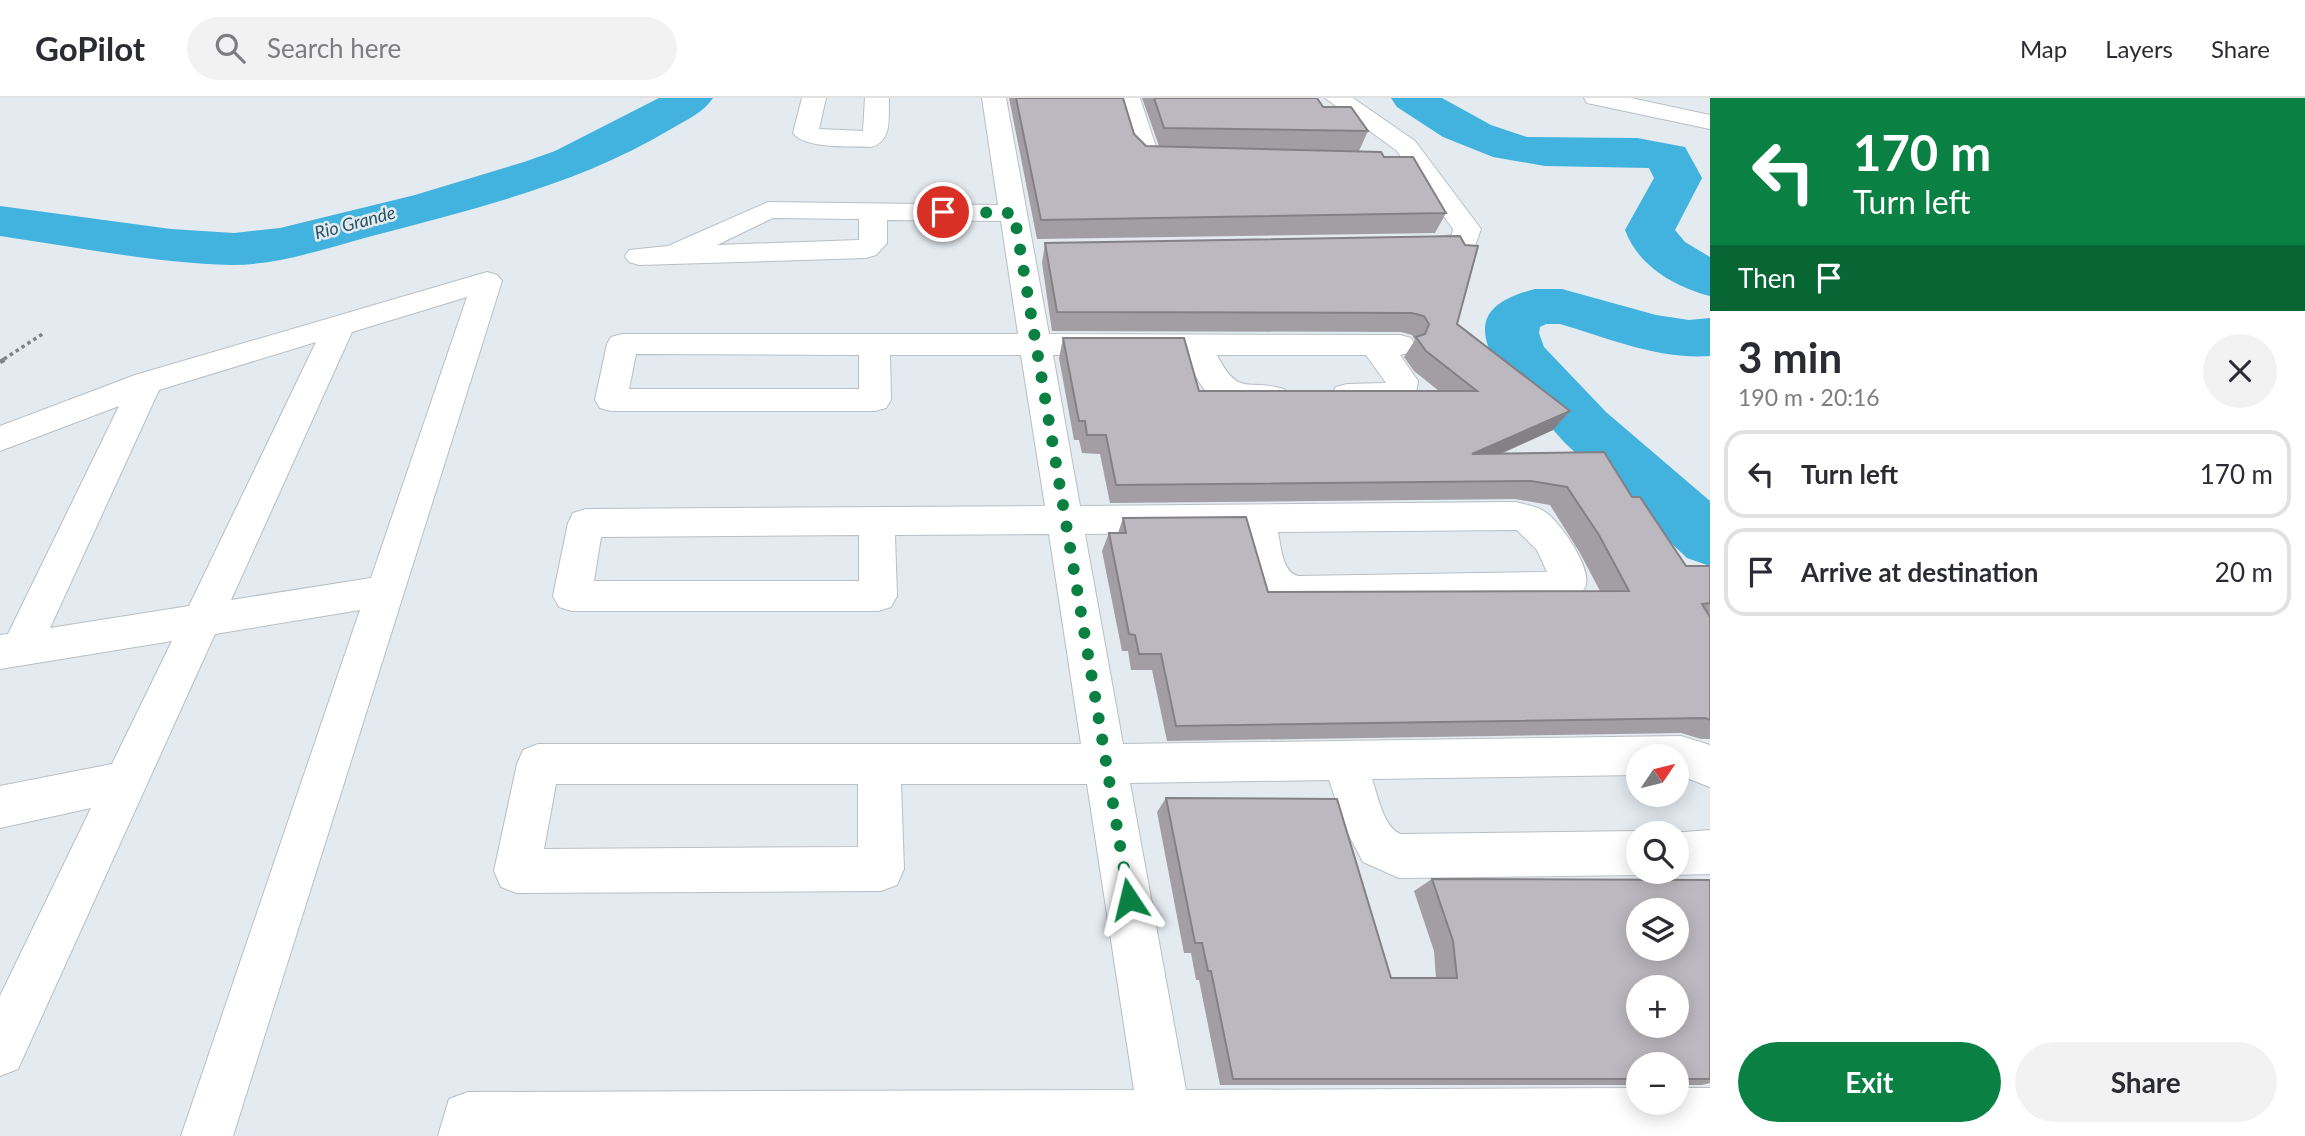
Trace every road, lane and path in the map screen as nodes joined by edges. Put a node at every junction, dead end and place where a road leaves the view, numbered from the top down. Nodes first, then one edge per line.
1 (814, 98) edge
2 (877, 98) edge
3 (994, 98) edge
4 (1128, 98) edge
5 (1337, 98) edge
6 (1596, 98) edge
7 (1710, 122) edge
8 (1202, 160) edge
9 (1379, 161) edge
10 (1419, 162) junction
11 (873, 211) junction
12 (1014, 213) junction
13 (1391, 246) edge
14 (676, 254) junction
15 (639, 256) dead end
16 (340, 325) junction
17 (44, 333) dead end
18 (874, 344) junction
19 (1036, 344) junction
20 (1196, 344) junction
21 (0, 362) edge
22 (146, 383) junction
23 (0, 439) edge
24 (1256, 518) junction
25 (877, 522) junction
26 (1066, 522) junction
27 (385, 591) junction
28 (201, 620) junction
29 (10, 650) edge
30 (1344, 760) junction
31 (879, 764) junction
32 (1107, 764) junction
33 (1710, 767) edge
34 (126, 781) junction
35 (0, 807) edge
36 (1710, 852) edge
37 (1626, 853) edge
38 (1689, 853) edge
39 (0, 1051) edge
40 (1710, 1114) edge
41 (1447, 1125) edge
42 (883, 1126) edge
43 (1167, 1126) edge
44 (207, 1136) edge
45 (464, 1136) edge

1 - 2 street
3 - 12 street
4 - 8 street
5 - 10 street
6 - 7 street
9 - 10 street
10 - 13 street
11 - 12 street
11 - 14 street
11 - 14 street
12 - 19 street
14 - 15 street
16 - 22 street
16 - 27 street
16 - 28 street
17 - 21 path
18 - 18 street
18 - 19 street
19 - 20 street
19 - 26 street
20 - 20 street
22 - 23 street
22 - 29 street
24 - 24 street
24 - 26 street
25 - 25 street
25 - 26 street
26 - 32 street
27 - 28 street
27 - 44 street
28 - 29 street
28 - 34 street
30 - 32 street
30 - 33 street
30 - 37 street
31 - 31 street
31 - 32 street
32 - 43 street
34 - 35 street
34 - 39 street
36 - 38 street
40 - 41 street
41 - 43 street
42 - 43 street
42 - 45 street

